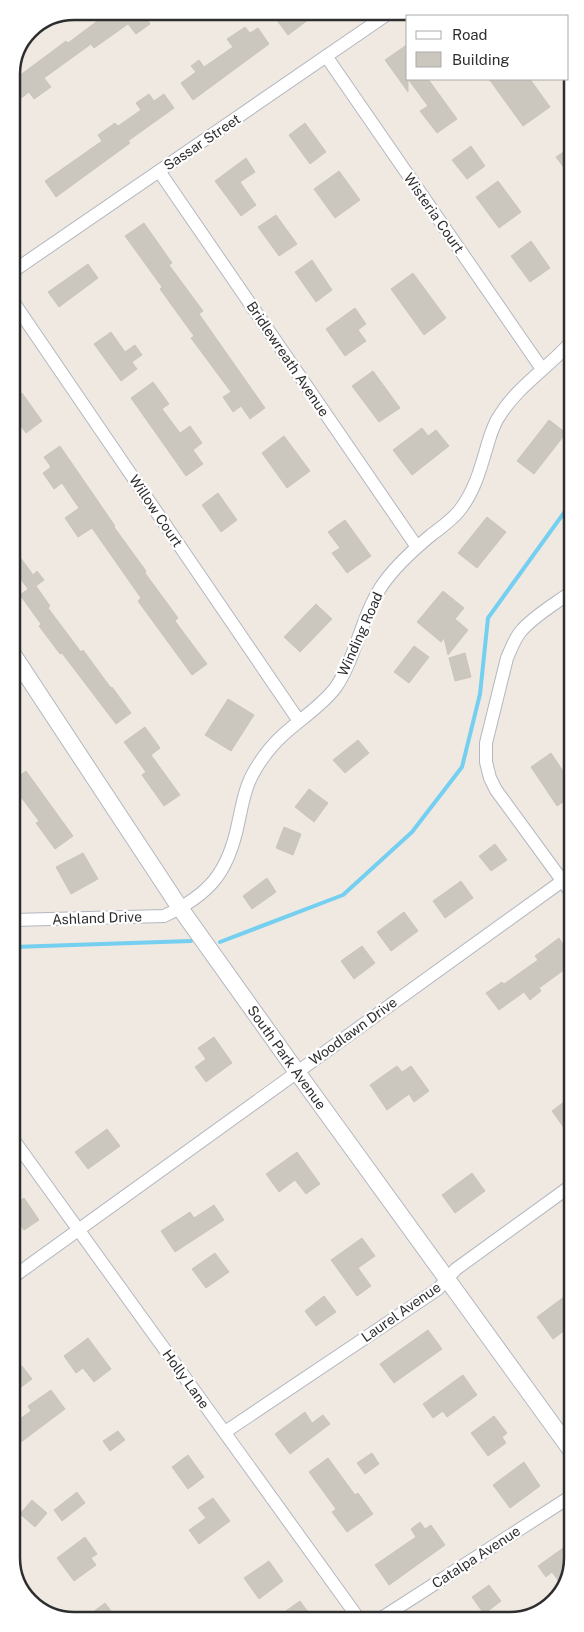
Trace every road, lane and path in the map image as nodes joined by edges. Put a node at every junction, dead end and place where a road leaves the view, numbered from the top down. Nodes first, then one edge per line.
1 (379, 20) edge
2 (326, 56) junction
3 (159, 171) junction
4 (20, 267) edge
5 (20, 312) edge
6 (564, 349) edge
7 (542, 369) junction
8 (417, 547) junction
9 (564, 597) edge
10 (20, 670) edge
11 (300, 721) junction
12 (564, 874) edge
13 (564, 880) edge
14 (180, 908) junction
15 (20, 920) edge
16 (297, 1072) junction
17 (20, 1149) edge
18 (564, 1191) edge
19 (78, 1230) junction
20 (20, 1272) edge
21 (447, 1278) junction
22 (224, 1432) junction
23 (564, 1440) edge
24 (564, 1501) edge
25 (354, 1612) edge
26 (391, 1612) edge

1 - 2 street, Sassar Street
2 - 3 street, Sassar Street
2 - 7 street, Wisteria Court
3 - 4 street, Sassar Street
3 - 8 street, Bridlewreath Avenue
5 - 11 street, Willow Court
6 - 7 street, Winding Road
7 - 8 street, Winding Road
8 - 11 street, Winding Road
9 - 12 street
10 - 14 street, South Park Avenue
11 - 14 street, Winding Road
13 - 16 street, Woodlawn Drive
14 - 15 street, Ashland Drive
14 - 16 street, South Park Avenue
16 - 19 street, Woodlawn Drive
16 - 21 street, South Park Avenue
17 - 19 street, Holly Lane
18 - 21 street, Laurel Avenue
19 - 20 street, Woodlawn Drive
19 - 22 street, Holly Lane
21 - 22 street, Laurel Avenue
21 - 23 street, South Park Avenue
22 - 25 street, Holly Lane
24 - 26 street, Catalpa Avenue

